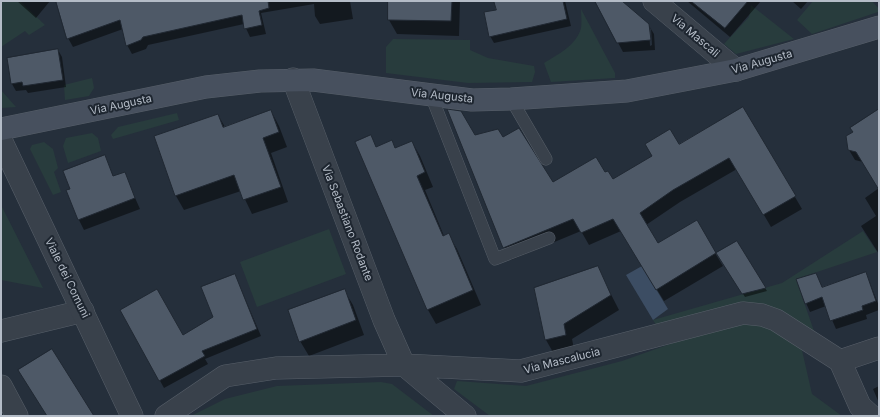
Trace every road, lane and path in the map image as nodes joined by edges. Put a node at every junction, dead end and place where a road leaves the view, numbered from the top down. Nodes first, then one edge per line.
1 (654, 1) edge
2 (879, 27) edge
3 (736, 70) junction
4 (293, 80) junction
5 (431, 95) junction
6 (510, 99) junction
7 (1, 129) edge
8 (1, 140) edge
9 (546, 160) dead end
10 (549, 238) dead end
11 (83, 311) junction
12 (1, 331) edge
13 (879, 348) edge
14 (840, 361) junction
15 (404, 365) junction
16 (1, 386) edge
17 (17, 416) edge
18 (132, 416) edge
19 (166, 416) edge
20 (465, 416) edge
21 (871, 416) edge

1 - 3 street, Via Mascali
2 - 3 main road, Via Augusta
3 - 6 main road, Via Augusta
4 - 5 main road, Via Augusta
4 - 7 main road, Via Augusta
4 - 15 street, Via Sebastiano Rodante
5 - 6 main road, Via Augusta
5 - 10 lane
6 - 9 lane
8 - 11 street, Viale dei Comuni
11 - 12 street
11 - 18 street, Viale dei Comuni
13 - 14 street
14 - 15 street, Via Mascalucia
14 - 21 street
15 - 19 street, Via Mascalucia
15 - 20 street
16 - 17 street

